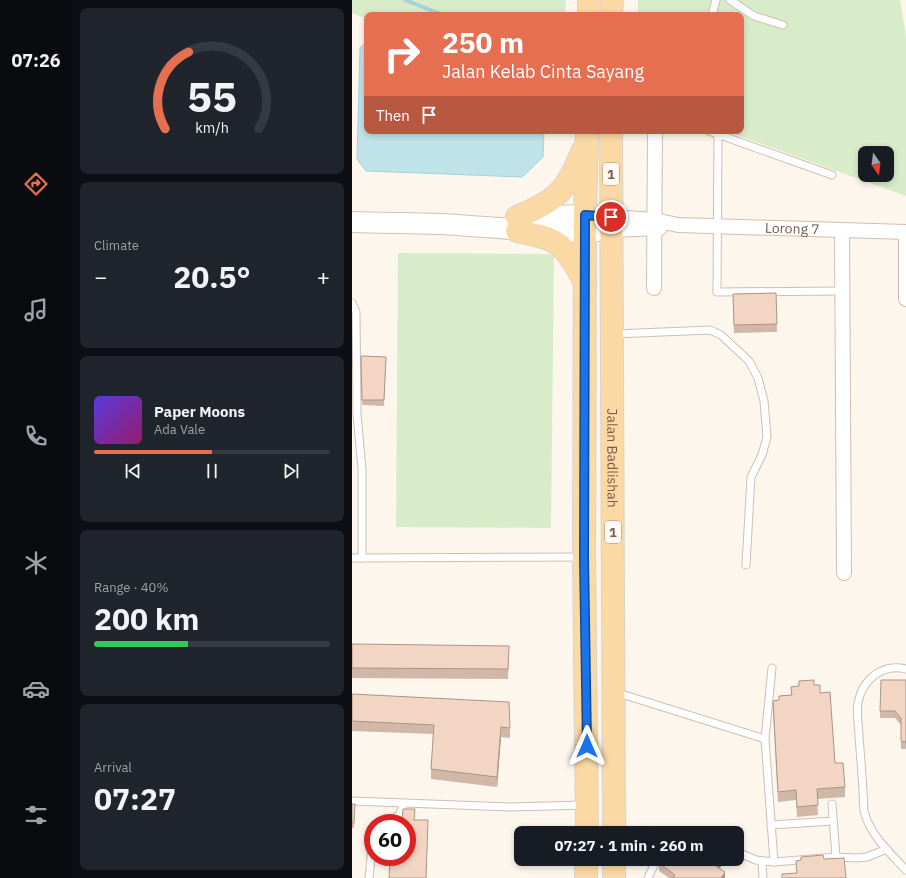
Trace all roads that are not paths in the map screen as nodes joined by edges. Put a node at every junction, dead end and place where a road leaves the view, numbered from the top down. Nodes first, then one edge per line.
1 (589, 0) edge
2 (612, 0) edge
3 (716, 0) edge
4 (730, 0) edge
5 (589, 12) edge
6 (612, 12) edge
7 (713, 12) edge
8 (782, 25) dead end
9 (611, 134) edge
10 (655, 134) edge
11 (718, 134) joint
12 (587, 136) edge
13 (832, 174) dead end
14 (352, 222) edge
15 (611, 223) junction
16 (517, 224) junction
17 (585, 224) junction
18 (654, 224) junction
19 (718, 227) junction
20 (842, 231) junction
21 (906, 232) edge
22 (585, 282) junction
23 (654, 288) dead end
24 (842, 292) junction
25 (906, 299) edge
26 (352, 304) edge
27 (613, 334) junction
28 (584, 557) junction
29 (352, 558) edge
30 (362, 558) junction
31 (746, 565) dead end
32 (844, 573) dead end
33 (772, 668) dead end
34 (906, 669) edge
35 (613, 691) junction
36 (765, 739) junction
37 (352, 801) edge
38 (404, 804) junction
39 (587, 804) junction
40 (832, 804) dead end
41 (399, 814) edge
42 (833, 820) junction
43 (771, 825) junction
44 (587, 826) edge
45 (614, 826) edge
46 (887, 849) junction
47 (744, 856) edge
48 (836, 857) junction
49 (762, 862) junction
50 (774, 862) junction
51 (370, 866) edge
52 (586, 866) edge
53 (614, 866) edge
54 (654, 866) edge
55 (906, 870) edge
56 (369, 878) edge
57 (586, 878) edge
58 (614, 878) edge
59 (648, 878) edge
60 (763, 878) edge

1 - 5 main road
2 - 6 main road
3 - 7 lane
4 - 8 lane
9 - 15 main road, Jalan Badlishah / 1
10 - 18 street
11 - 13 lane
11 - 19 lane
12 - 16 main road
12 - 17 main road, Jalan Badlishah / 1
14 - 16 main road
15 - 17 main road
15 - 18 street, Lorong 7
15 - 27 main road, Jalan Badlishah / 1
16 - 17 main road
16 - 22 main road
17 - 22 main road, Jalan Badlishah / 1
18 - 19 street, Lorong 7
18 - 23 street
19 - 20 street, Lorong 7
19 - 24 lane
20 - 21 street, Lorong 7
20 - 24 street
21 - 25 street
22 - 28 main road, Jalan Badlishah / 1
24 - 32 street
26 - 30 lane
27 - 31 lane
27 - 35 main road, Jalan Badlishah / 1
28 - 30 lane
28 - 39 main road, Jalan Badlishah / 1
29 - 30 lane
33 - 36 lane
34 - 46 lane
35 - 36 lane
35 - 45 main road, Jalan Badlishah / 1
36 - 43 lane
37 - 38 lane
38 - 39 lane
38 - 41 lane
39 - 44 main road, Jalan Badlishah / 1
40 - 42 lane
42 - 43 lane
42 - 48 lane
43 - 50 lane
46 - 48 lane
46 - 55 lane
47 - 49 lane
48 - 50 lane
49 - 50 lane
49 - 60 lane
51 - 56 lane
52 - 57 main road
53 - 58 main road
54 - 59 lane

